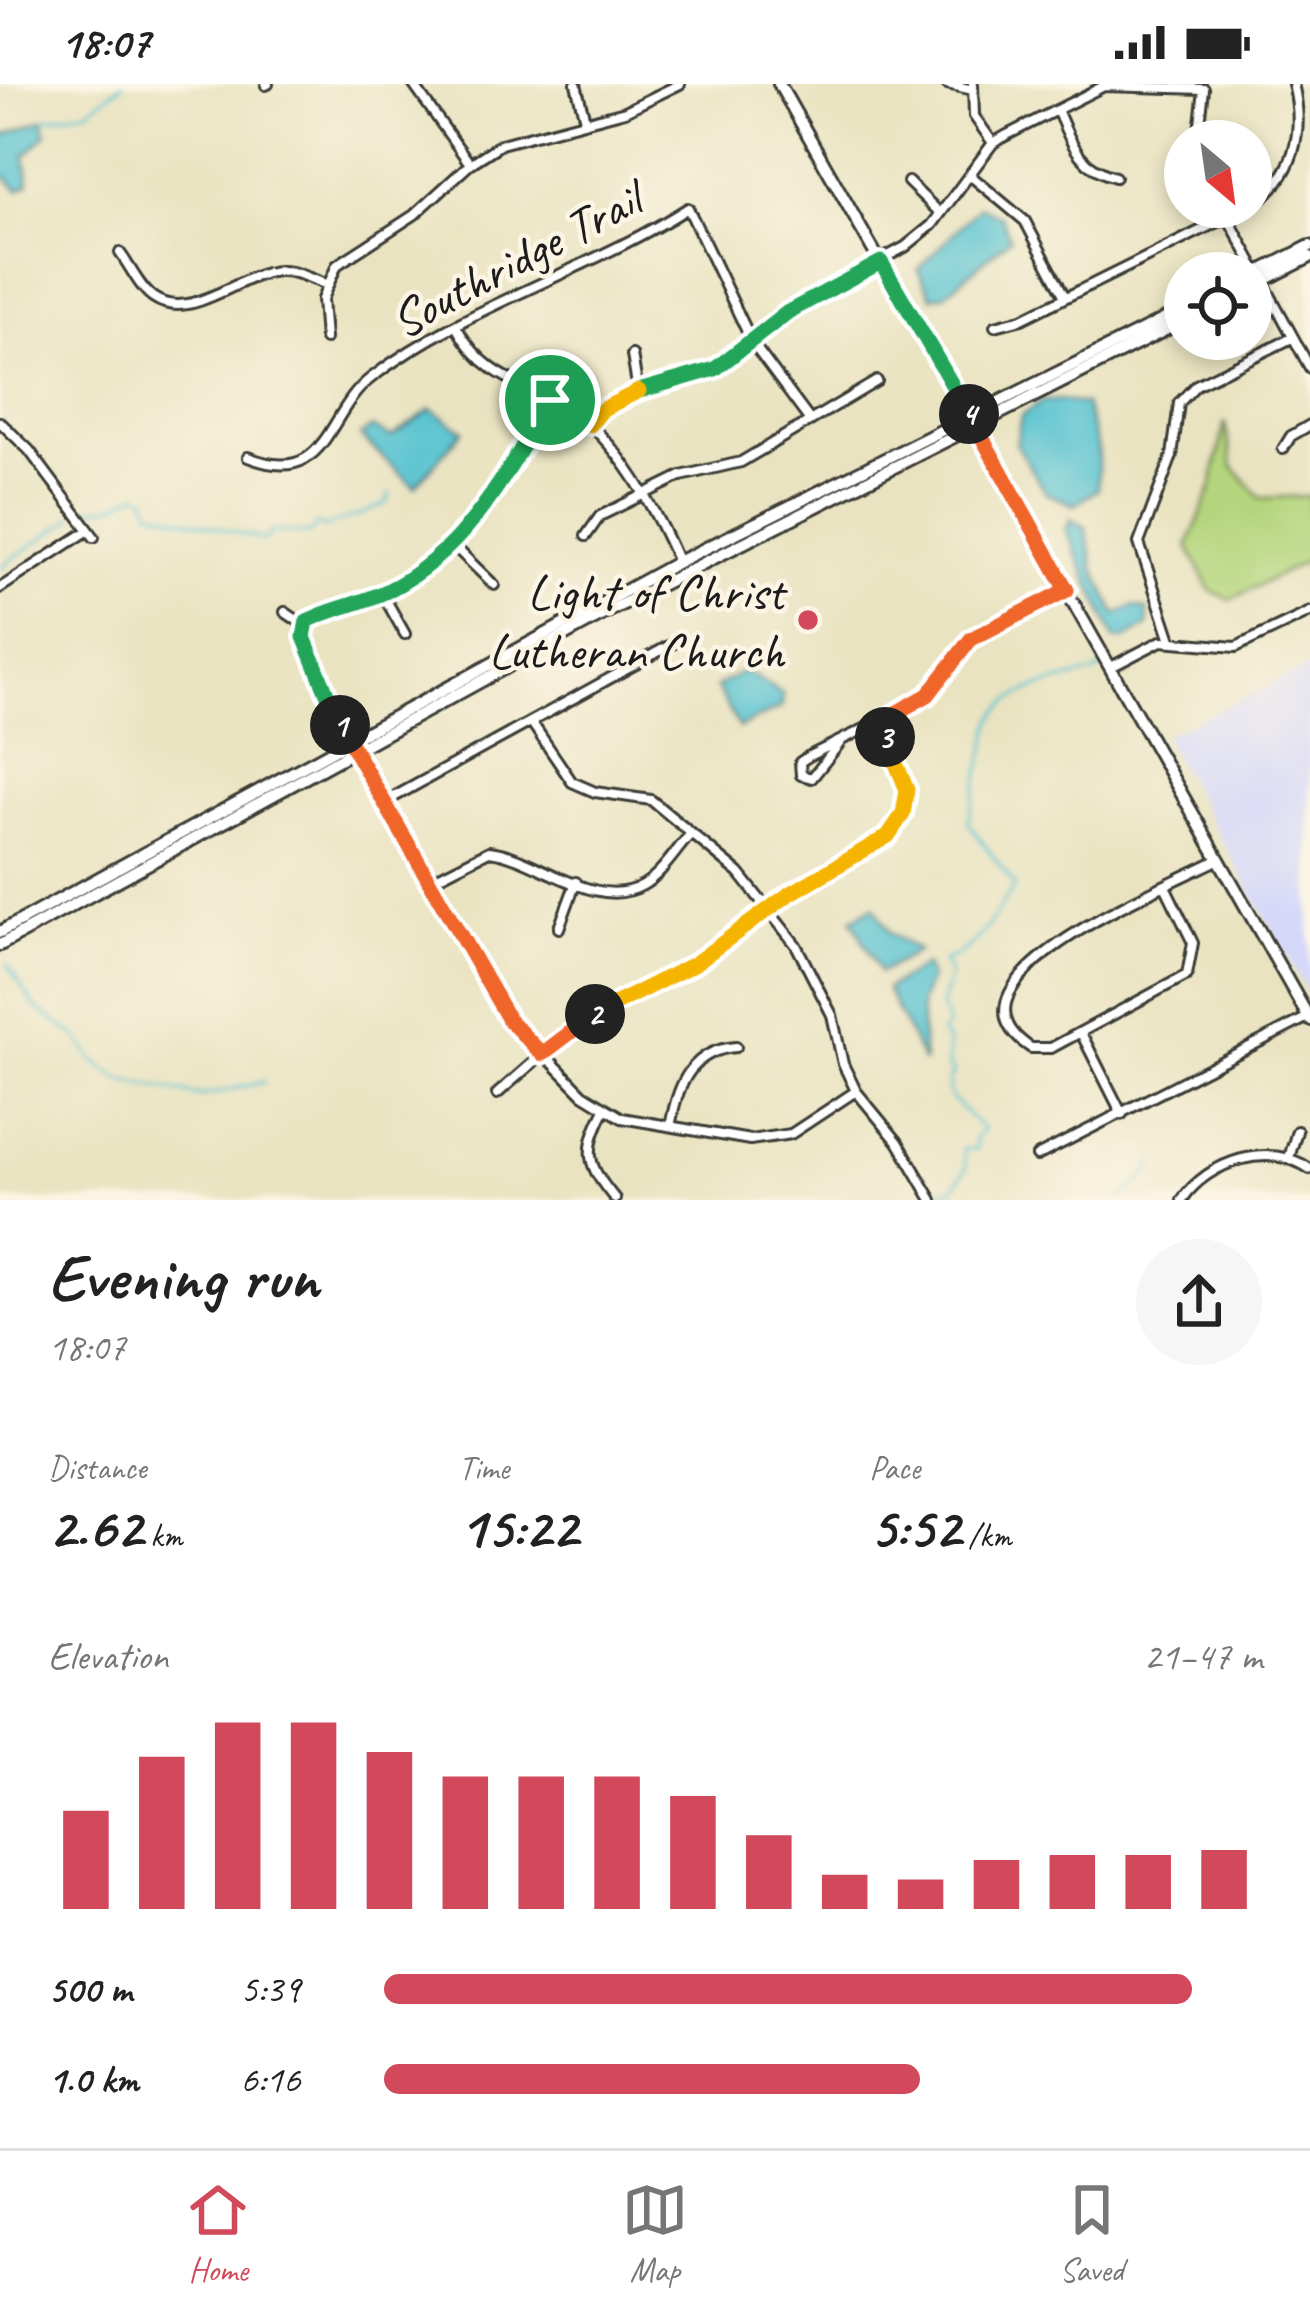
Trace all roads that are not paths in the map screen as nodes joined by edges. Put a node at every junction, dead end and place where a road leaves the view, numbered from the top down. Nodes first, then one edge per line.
1 (413, 84) edge
2 (576, 84) edge
3 (680, 84) edge
4 (778, 84) edge
5 (947, 84) edge
6 (1293, 84) edge
7 (973, 87) edge
8 (1204, 87) edge
9 (1057, 110) junction
10 (585, 120) junction
11 (1200, 120) edge
12 (994, 143) junction
13 (470, 164) junction
14 (971, 176) junction
15 (1114, 177) dead end
16 (908, 182) dead end
17 (1272, 188) edge
18 (940, 213) junction
19 (1206, 228) edge
20 (1310, 246) edge
21 (120, 253) dead end
22 (1310, 257) edge
23 (881, 262) junction
24 (1272, 269) edge
25 (1272, 272) edge
26 (325, 284) junction
27 (1065, 297) junction
28 (1272, 305) edge
29 (1164, 319) edge
30 (995, 326) dead end
31 (458, 328) junction
32 (1164, 330) edge
33 (1292, 338) junction
34 (325, 339) dead end
35 (752, 344) junction
36 (632, 356) dead end
37 (1310, 368) edge
38 (877, 381) dead end
39 (638, 391) junction
40 (550, 400) junction
41 (808, 418) junction
42 (973, 421) junction
43 (0, 422) edge
44 (590, 425) junction
45 (1310, 425) edge
46 (1283, 449) dead end
47 (248, 457) dead end
48 (641, 494) junction
49 (586, 536) dead end
50 (452, 544) junction
51 (679, 562) junction
52 (494, 585) dead end
53 (0, 588) edge
54 (1067, 590) junction
55 (382, 593) junction
56 (285, 612) dead end
57 (1310, 612) edge
58 (304, 625) junction
59 (405, 634) dead end
60 (1171, 640) junction
61 (674, 644) dead end
62 (1111, 667) junction
63 (532, 723) junction
64 (878, 723) junction
65 (843, 740) junction
66 (351, 746) junction
67 (383, 803) junction
68 (689, 836) junction
69 (1220, 859) junction
70 (428, 882) junction
71 (576, 882) junction
72 (1166, 889) junction
73 (768, 909) junction
74 (559, 928) dead end
75 (0, 932) edge
76 (0, 945) edge
77 (1309, 1018) edge
78 (1081, 1034) junction
79 (736, 1047) dead end
80 (542, 1054) junction
81 (856, 1091) junction
82 (497, 1094) dead end
83 (604, 1111) junction
84 (1122, 1114) junction
85 (671, 1122) junction
86 (1297, 1131) dead end
87 (1037, 1156) dead end
88 (1289, 1158) junction
89 (1310, 1169) edge
90 (615, 1199) edge
91 (932, 1200) edge
92 (1182, 1200) edge

1 - 13 street
2 - 10 street
3 - 10 street
4 - 23 street
5 - 7 street
6 - 17 street
7 - 12 street
8 - 9 street
8 - 11 street
9 - 12 street
9 - 15 street
10 - 13 street
12 - 14 street
13 - 26 street
14 - 18 street
14 - 27 street
16 - 18 street
18 - 23 street
19 - 27 street
20 - 24 street
21 - 26 street
22 - 25 street
23 - 35 street
23 - 42 street
26 - 34 street
27 - 30 street
28 - 33 street
29 - 42 street
31 - 35 street, Southridge Trail
31 - 40 street
31 - 47 street, Southridge Trail
32 - 42 street
33 - 37 street
33 - 60 street
35 - 39 street
35 - 41 street, Southridge Trail
36 - 39 street
38 - 41 street
39 - 44 street
40 - 44 street
40 - 50 street
41 - 48 street
42 - 51 street
42 - 54 street
42 - 66 street
43 - 53 street
44 - 48 street
45 - 46 street
48 - 49 street
48 - 51 street
50 - 52 street
50 - 55 street
51 - 66 street
54 - 62 street
54 - 64 street
55 - 58 street
55 - 59 street
56 - 58 street
57 - 60 street
58 - 66 street
60 - 62 street
61 - 63 street
62 - 69 street
63 - 67 street
63 - 68 street
64 - 65 street
64 - 73 street
65 - 65 street
66 - 67 street
66 - 75 street
66 - 76 street
67 - 70 street
68 - 71 street
68 - 73 street
69 - 72 street
69 - 77 street
70 - 71 street
70 - 80 street
71 - 74 street
72 - 78 street
72 - 78 street
73 - 80 street
73 - 81 street
77 - 84 street
78 - 84 street
79 - 85 street
80 - 82 street
80 - 83 street
81 - 85 street
81 - 91 street
83 - 85 street
83 - 90 street
84 - 87 street
86 - 88 street
88 - 89 street
88 - 92 street

